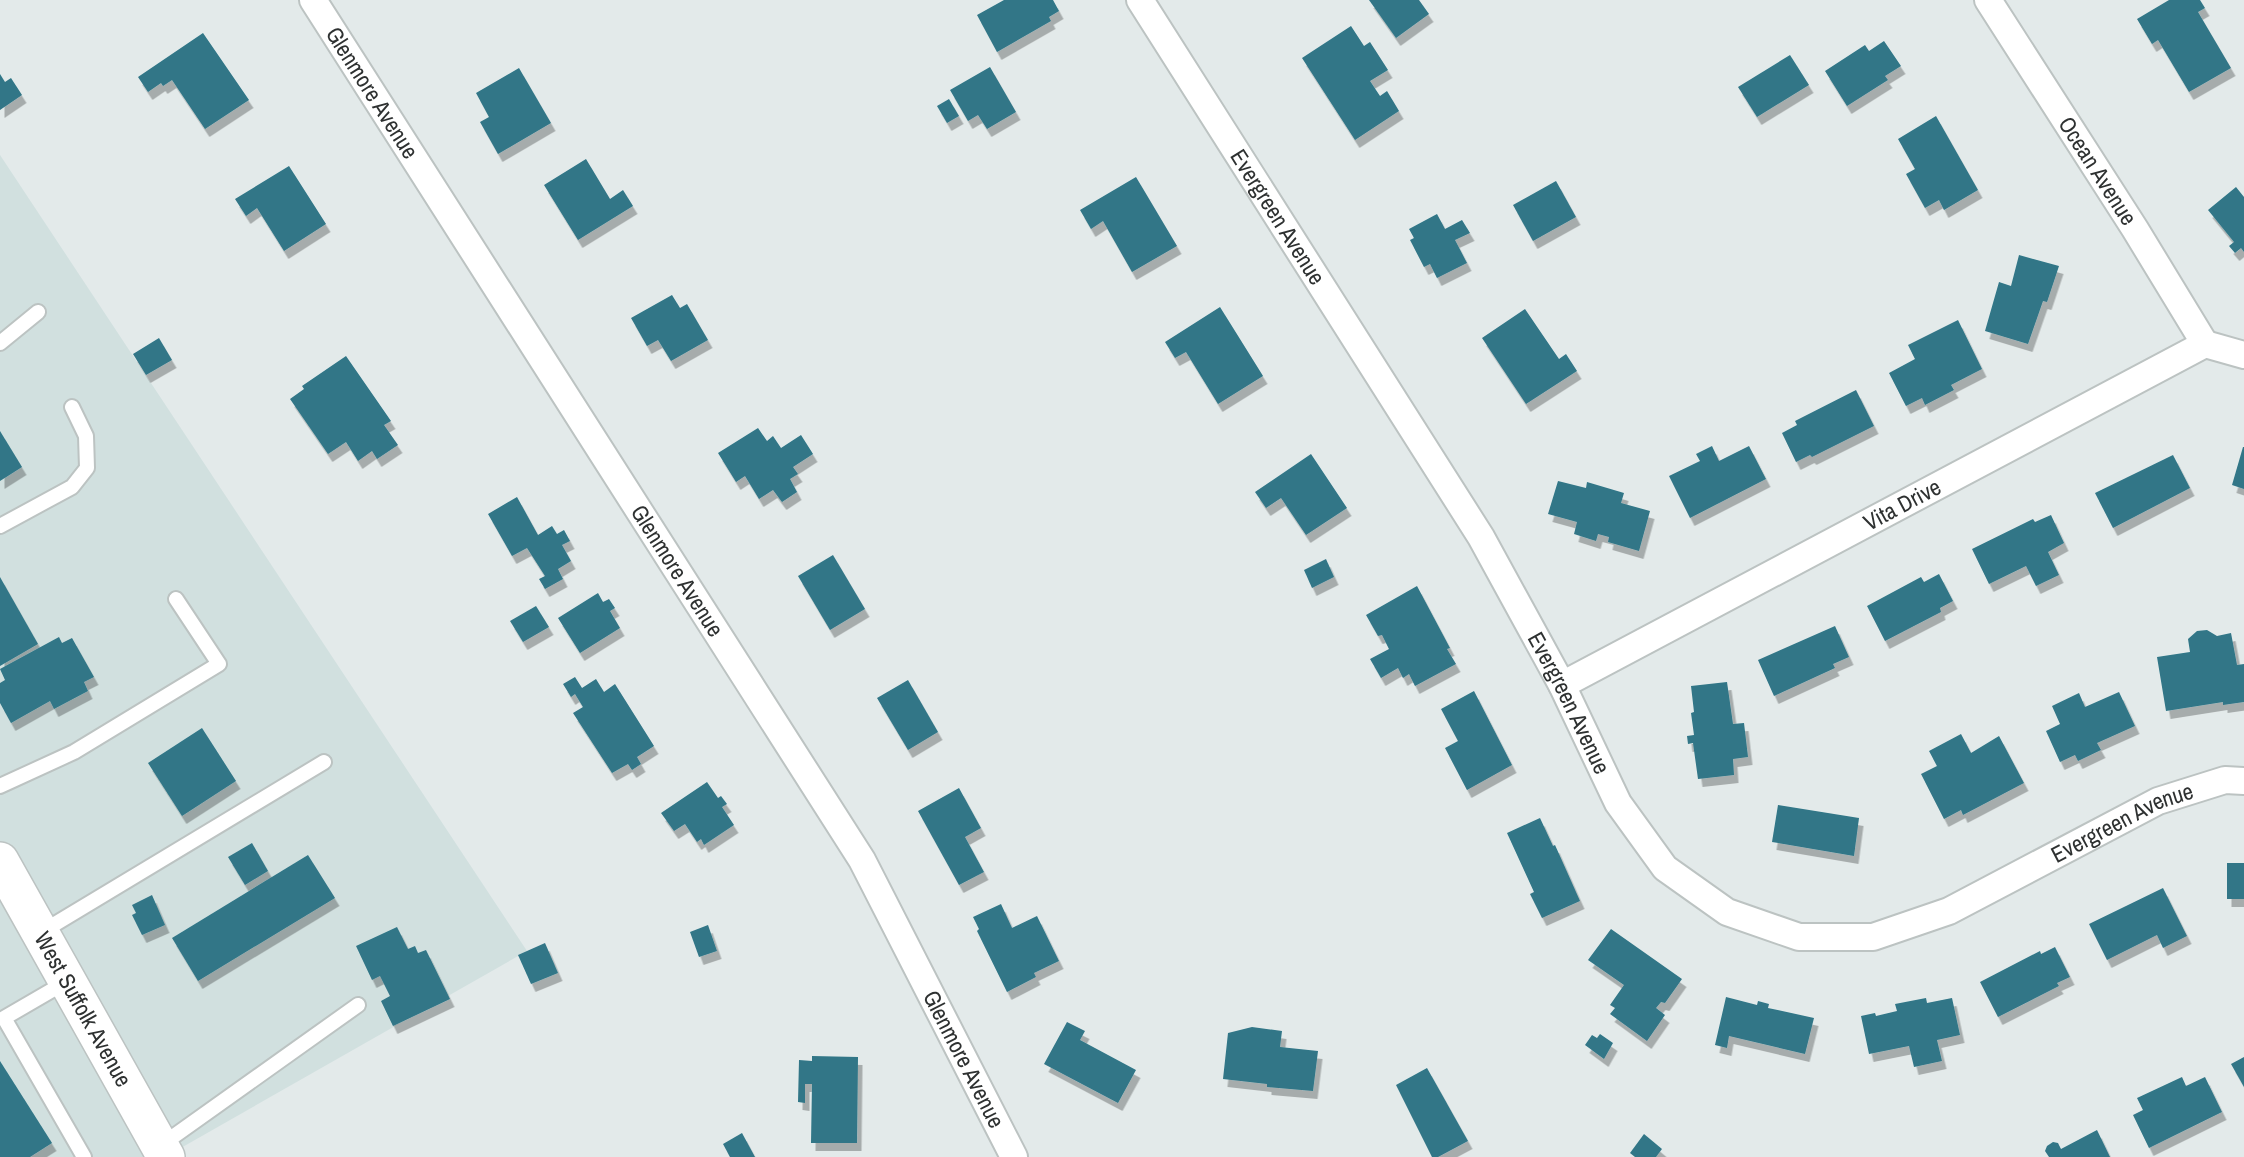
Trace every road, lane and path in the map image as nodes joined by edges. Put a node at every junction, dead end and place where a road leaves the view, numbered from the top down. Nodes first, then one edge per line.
1 (313, 0) edge
2 (1140, 0) edge
3 (1988, 0) edge
4 (38, 312) dead end
5 (0, 342) edge
6 (2206, 344) junction
7 (2244, 355) edge
8 (72, 407) dead end
9 (0, 526) edge
10 (176, 600) dead end
11 (1562, 685) junction
12 (324, 762) dead end
13 (2244, 781) edge
14 (0, 786) edge
15 (0, 863) edge
16 (40, 933) junction
17 (67, 982) junction
18 (358, 1005) dead end
19 (162, 1152) edge
20 (84, 1157) edge
21 (1014, 1157) edge

1 - 21 street, Glenmore Avenue
2 - 11 street, Evergreen Avenue
3 - 6 street, Ocean Avenue
4 - 5 lane
6 - 7 street
6 - 11 street, Vita Drive
8 - 9 lane
10 - 14 lane
11 - 13 street, Evergreen Avenue
12 - 16 lane
15 - 16 main road, West Suffolk Avenue
16 - 17 main road, West Suffolk Avenue
17 - 19 main road, West Suffolk Avenue
17 - 20 lane
18 - 19 lane

